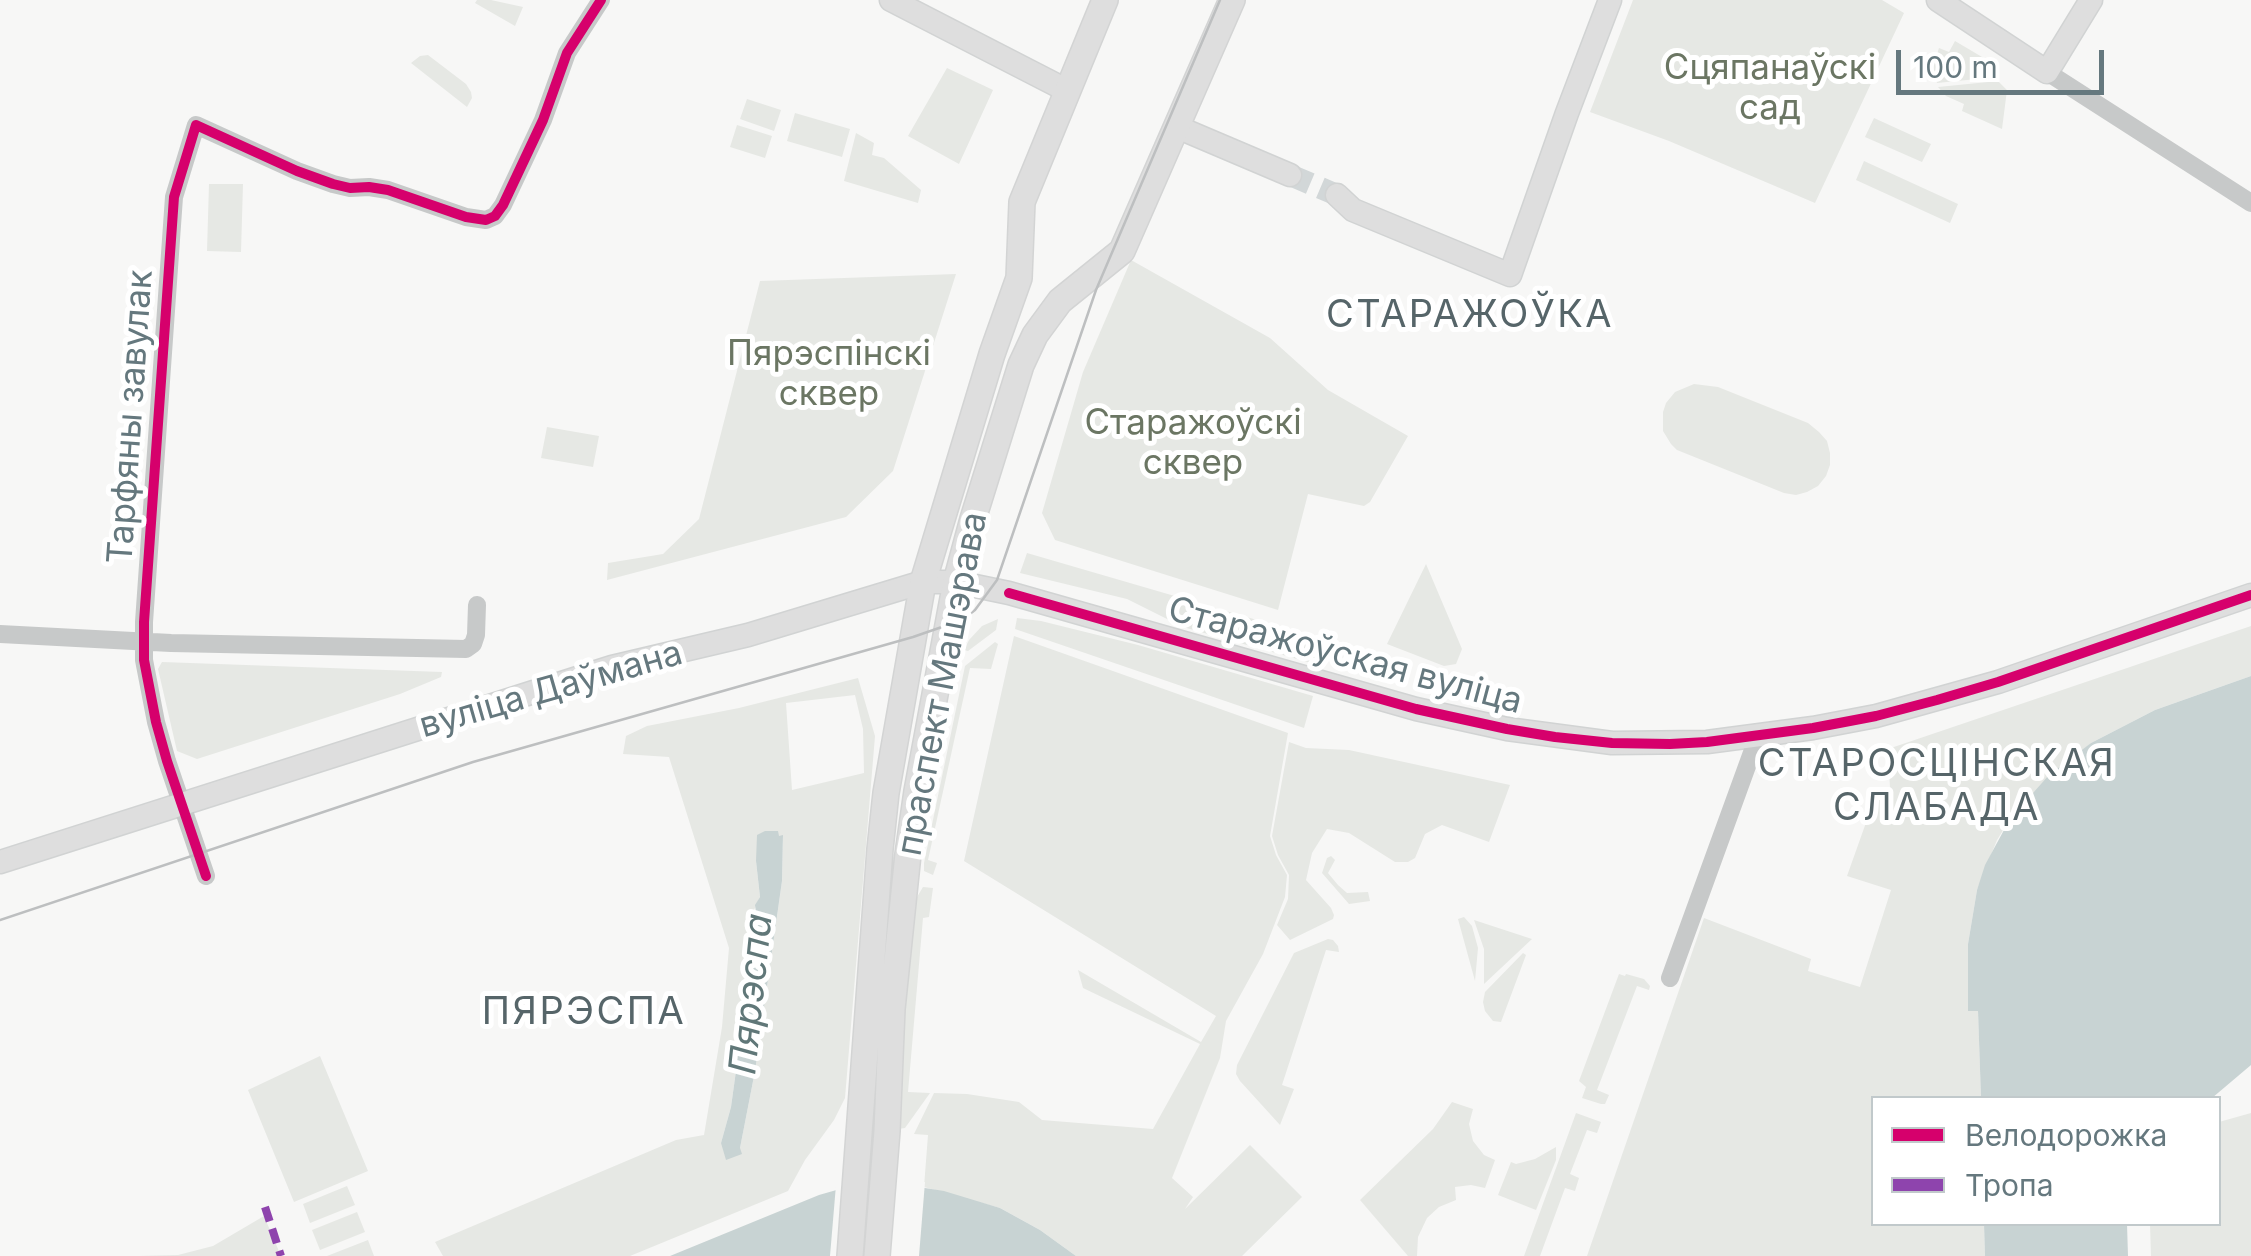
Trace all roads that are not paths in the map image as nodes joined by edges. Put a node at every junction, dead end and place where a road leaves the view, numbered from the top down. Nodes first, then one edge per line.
1 (600, 0) edge
2 (891, 0) edge
3 (1105, 0) edge
4 (1232, 0) edge
5 (1610, 0) edge
6 (1938, 0) edge
7 (2091, 0) edge
8 (2047, 72) junction
9 (1068, 91) junction
10 (1176, 127) junction
11 (1290, 175) tunnel mouth
12 (1336, 195) tunnel mouth
13 (2251, 203) edge
14 (923, 582) junction
15 (956, 582) junction
16 (2251, 595) edge
17 (477, 604) dead end
18 (0, 634) edge
19 (144, 641) junction
20 (1758, 736) junction
21 (181, 804) junction
22 (0, 862) edge
23 (206, 876) dead end
24 (1670, 978) dead end
25 (878, 1038) junction
26 (850, 1256) edge
27 (877, 1256) edge

1 - 19 street, Тарфяны завулак
2 - 9 main road
3 - 9 main road, праспект Машэрава
4 - 10 main road, праспект Машэрава
5 - 12 main road
6 - 8 main road
7 - 8 main road
8 - 13 street
9 - 14 main road, праспект Машэрава
10 - 11 main road
10 - 15 main road, праспект Машэрава
14 - 15 main road, вуліца Даўмана
14 - 21 main road, вуліца Даўмана
14 - 25 main road, праспект Машэрава
15 - 20 main road, Старажоўская вуліца
15 - 25 main road, праспект Машэрава
16 - 20 main road, Старажоўская вуліца
17 - 19 street
18 - 19 street
19 - 21 street, Тарфяны завулак
20 - 24 street
21 - 22 main road, вуліца Даўмана
21 - 23 street, Тарфяны завулак
25 - 26 main road, праспект Машэрава
25 - 27 main road, праспект Машэрава

